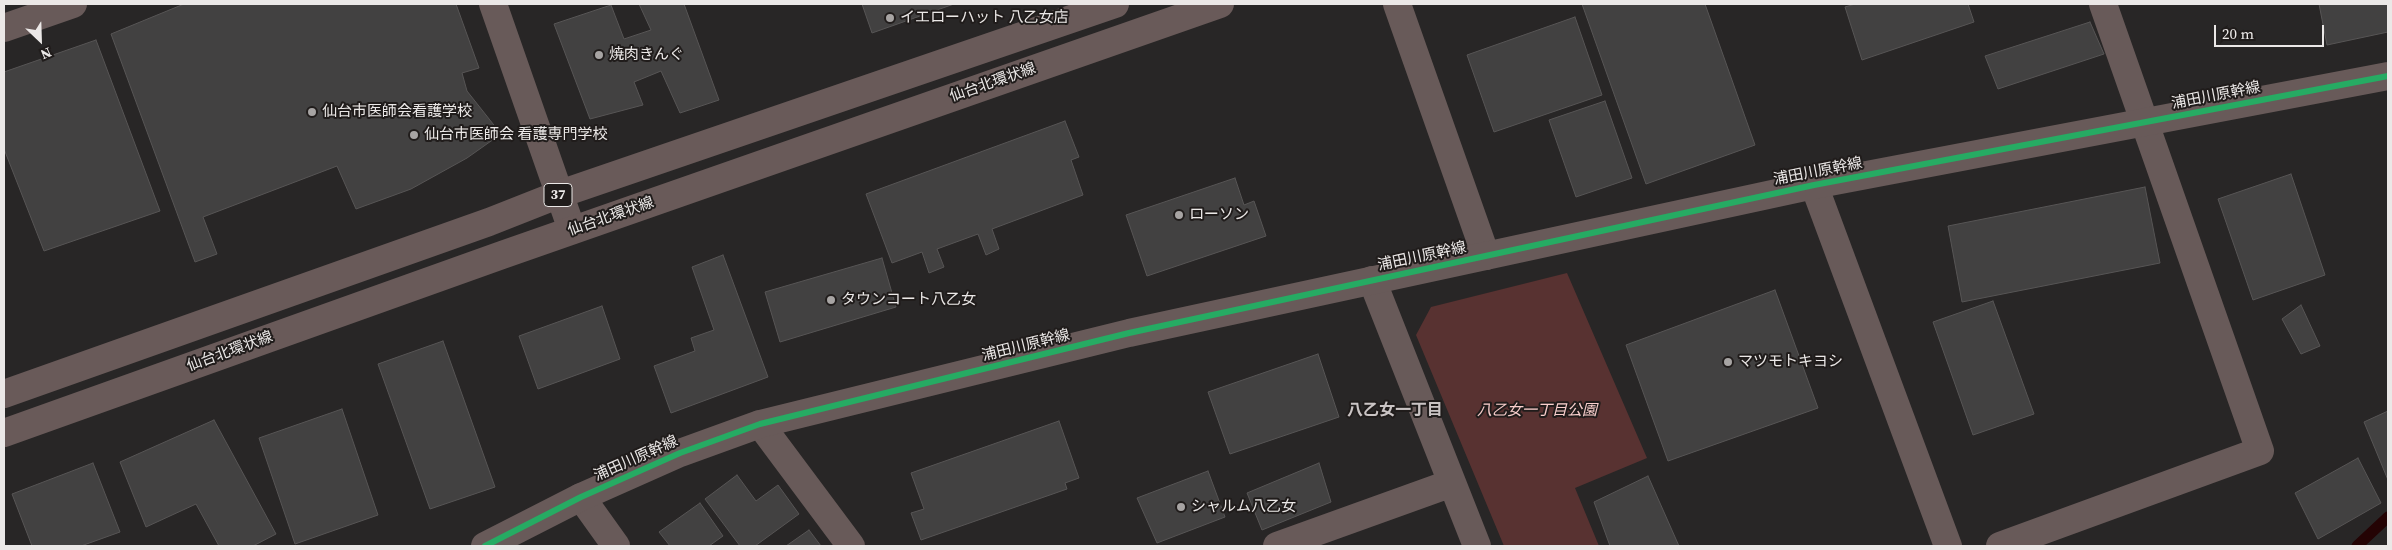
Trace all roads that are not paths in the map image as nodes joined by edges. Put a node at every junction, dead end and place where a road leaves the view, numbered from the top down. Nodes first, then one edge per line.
1 (73, 4) edge
2 (493, 4) edge
3 (1115, 4) edge
4 (1220, 4) edge
5 (1397, 4) edge
6 (2102, 4) edge
7 (4, 28) edge
8 (2388, 76) edge
9 (2144, 122) junction
10 (1814, 185) junction
11 (560, 194) junction
12 (572, 230) junction
13 (1486, 256) junction
14 (1372, 280) junction
15 (4, 394) edge
16 (760, 424) junction
17 (4, 433) edge
18 (1452, 483) junction
19 (581, 498) junction
20 (485, 546) edge
21 (616, 546) edge
22 (851, 546) edge
23 (1277, 546) edge
24 (1477, 546) edge
25 (1948, 546) edge
26 (2000, 546) edge

1 - 7 street
2 - 11 street
3 - 11 main road, 37
4 - 12 main road, 仙台北環状線
5 - 13 street
6 - 9 street
8 - 9 street, 浦田川原幹線
9 - 10 street, 浦田川原幹線
9 - 26 street
10 - 13 street, 浦田川原幹線
10 - 25 street
11 - 12 street
11 - 15 main road, 37
12 - 17 main road, 仙台北環状線
13 - 14 street, 浦田川原幹線
14 - 16 street, 浦田川原幹線
14 - 18 street
16 - 19 street, 浦田川原幹線
16 - 22 street
18 - 23 street
18 - 24 street
19 - 20 street, 浦田川原幹線
19 - 21 street

